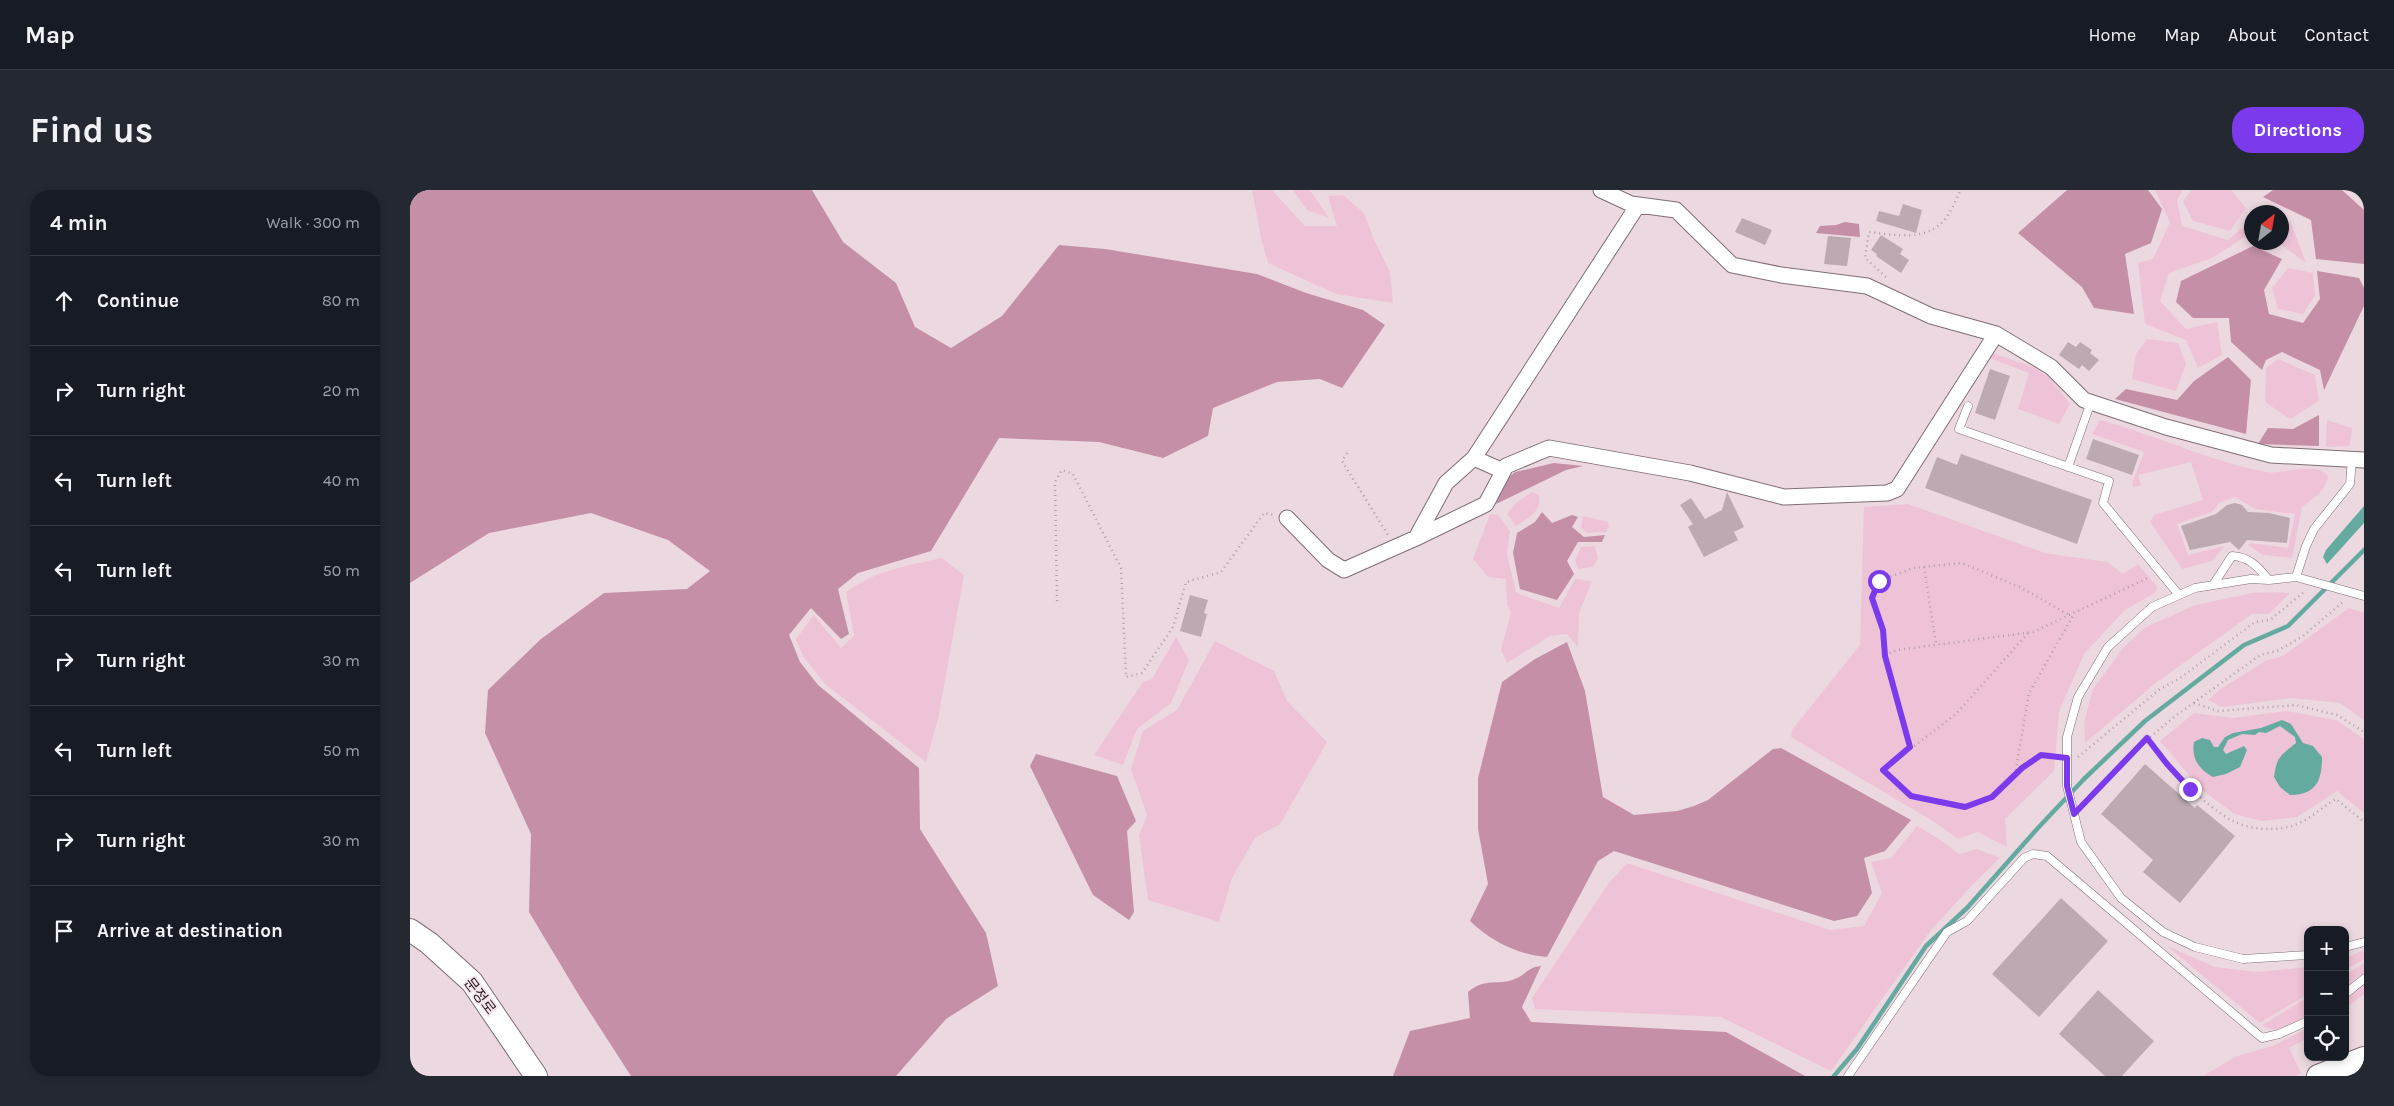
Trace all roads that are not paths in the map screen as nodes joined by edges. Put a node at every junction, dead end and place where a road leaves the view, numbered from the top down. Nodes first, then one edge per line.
1 (1601, 190) edge
2 (1638, 205) junction
3 (1996, 334) junction
4 (2090, 402) junction
5 (1968, 406) dead end
6 (1474, 458) junction
7 (2358, 459) edge
8 (2068, 467) junction
9 (1504, 471) junction
10 (1288, 518) road end
11 (1416, 538) junction
12 (2296, 577) junction
13 (2269, 580) junction
14 (2213, 585) junction
15 (2179, 595) junction
16 (2364, 596) edge
17 (410, 930) edge
18 (2364, 942) edge
19 (2349, 946) edge
20 (2304, 955) edge
21 (2364, 979) edge
22 (2349, 991) edge
23 (2304, 1023) edge
24 (2364, 1058) edge
25 (536, 1076) edge
26 (1848, 1076) edge
27 (2318, 1076) edge

1 - 2 street
2 - 3 street
2 - 6 street
3 - 4 street
3 - 9 street
4 - 7 street
4 - 8 lane
5 - 8 lane
6 - 9 street
6 - 11 street
7 - 12 lane
8 - 15 lane
9 - 11 street
10 - 11 street
12 - 13 lane
12 - 16 lane
13 - 14 lane
13 - 14 lane
14 - 15 lane
15 - 20 lane
17 - 25 main road, 문정로
18 - 19 lane
21 - 22 lane
23 - 26 lane
24 - 27 main road

